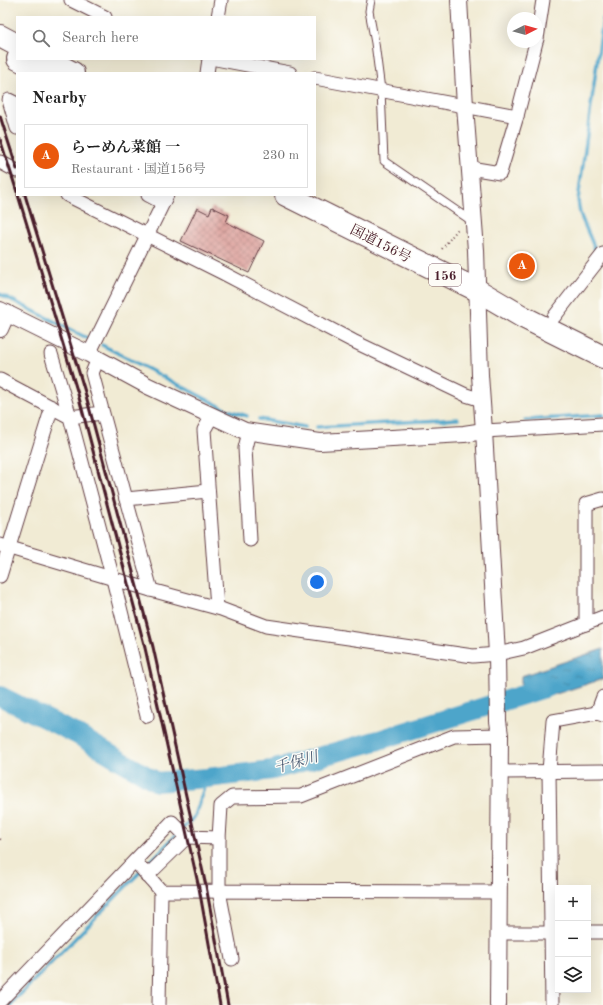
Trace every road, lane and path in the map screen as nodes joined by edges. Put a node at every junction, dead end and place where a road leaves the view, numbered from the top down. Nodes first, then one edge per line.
1 (71, 0) edge
2 (221, 0) edge
3 (371, 0) edge
4 (459, 0) edge
5 (543, 0) edge
6 (541, 12) edge
7 (103, 16) edge
8 (218, 16) edge
9 (0, 36) edge
10 (16, 44) edge
11 (534, 48) edge
12 (0, 50) edge
13 (16, 58) edge
14 (20, 60) edge
15 (48, 60) edge
16 (209, 60) edge
17 (221, 60) edge
18 (45, 72) edge
19 (72, 72) edge
20 (207, 72) edge
21 (285, 72) edge
22 (316, 78) edge
23 (381, 90) junction
24 (9, 100) edge
25 (465, 106) junction
26 (517, 116) junction
27 (16, 124) edge
28 (0, 162) edge
29 (470, 168) junction
30 (16, 170) edge
31 (316, 194) edge
32 (70, 196) edge
33 (152, 196) edge
34 (288, 196) edge
35 (165, 199) edge
36 (467, 225) junction
37 (147, 234) junction
38 (442, 249) dead end
39 (603, 254) edge
40 (477, 284) junction
41 (4, 312) edge
42 (554, 318) junction
43 (0, 329) edge
44 (603, 344) edge
45 (51, 354) dead end
46 (603, 356) edge
47 (93, 357) junction
48 (0, 380) edge
49 (482, 400) junction
50 (52, 407) junction
51 (102, 413) junction
52 (212, 416) junction
53 (70, 417) junction
54 (603, 424) edge
55 (484, 431) junction
56 (249, 432) junction
57 (208, 491) junction
58 (126, 499) junction
59 (603, 499) edge
60 (250, 540) dead end
61 (4, 546) edge
62 (0, 576) edge
63 (113, 579) junction
64 (151, 590) junction
65 (216, 607) junction
66 (603, 617) edge
67 (586, 624) junction
68 (497, 654) junction
69 (603, 697) edge
70 (600, 714) edge
71 (147, 716) dead end
72 (499, 728) junction
73 (603, 770) edge
74 (499, 772) junction
75 (549, 772) junction
76 (187, 838) junction
77 (219, 838) junction
78 (135, 861) junction
79 (147, 876) junction
80 (162, 891) junction
81 (219, 891) junction
82 (498, 892) junction
83 (591, 932) edge
84 (603, 932) edge
85 (498, 933) junction
86 (555, 933) edge
87 (232, 959) dead end
88 (0, 1001) edge
89 (159, 1005) edge
90 (498, 1005) edge
91 (552, 1005) edge

1 - 7 street
2 - 8 street
3 - 23 lane
4 - 25 street
5 - 6 street
9 - 10 highway
11 - 26 street
12 - 13 highway
14 - 18 highway
15 - 19 highway
16 - 20 street
17 - 21 street
22 - 23 street
23 - 25 street
23 - 36 lane
24 - 27 street
25 - 26 street
25 - 29 street
26 - 29 street
28 - 30 street
29 - 36 street
31 - 40 highway, 国道156号 / 156
32 - 37 street
33 - 35 street
34 - 40 highway, 国道156号 / 156
35 - 37 street
36 - 38 path
36 - 40 street
37 - 47 street
37 - 49 street
39 - 42 street
40 - 42 highway, 国道156号 / 156
40 - 46 highway, 国道156号 / 156
40 - 49 street
41 - 43 street
41 - 47 street
42 - 44 highway, 国道156号 / 156
45 - 53 street
47 - 51 street
47 - 52 street
48 - 50 street
49 - 55 street
50 - 53 street
50 - 61 street
51 - 53 street
51 - 58 street
52 - 56 street
52 - 57 street
53 - 63 street
54 - 55 street
55 - 56 street
55 - 68 street
56 - 60 street
57 - 58 street
57 - 65 street
58 - 64 street
59 - 67 street
61 - 62 street
61 - 63 street
63 - 64 street
63 - 71 street
64 - 65 street
65 - 68 street
66 - 67 street
67 - 68 street
68 - 72 street
69 - 70 street
70 - 75 street
72 - 74 street
72 - 77 street
73 - 75 street
74 - 75 street
74 - 82 street
75 - 86 street
76 - 77 street
76 - 78 street
76 - 79 street
77 - 81 street
78 - 79 street
78 - 88 street
79 - 80 street
80 - 81 street
80 - 89 street
81 - 82 street
81 - 87 street
82 - 85 street
83 - 84 street
85 - 86 street
85 - 90 street
86 - 91 street

